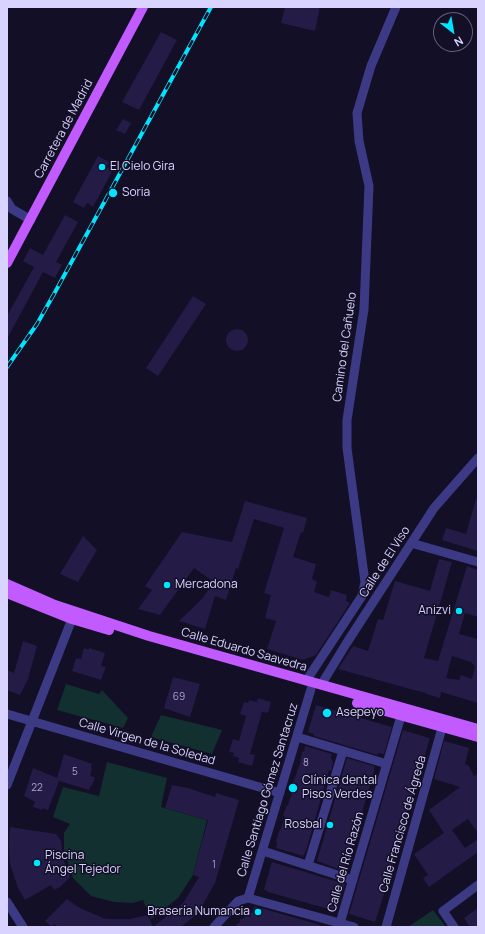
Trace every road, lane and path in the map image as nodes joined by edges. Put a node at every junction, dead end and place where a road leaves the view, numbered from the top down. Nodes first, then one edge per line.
1 (143, 7) edge
2 (396, 7) edge
3 (7, 201) edge
4 (31, 220) junction
5 (7, 263) edge
6 (478, 458) edge
7 (411, 543) junction
8 (478, 562) edge
9 (7, 584) edge
10 (7, 593) edge
11 (27, 597) junction
12 (72, 619) junction
13 (313, 685) junction
14 (7, 714) edge
15 (401, 716) junction
16 (33, 722) junction
17 (442, 728) junction
18 (478, 729) edge
19 (297, 737) junction
20 (478, 738) edge
21 (343, 751) junction
22 (387, 764) junction
23 (7, 785) edge
24 (280, 793) junction
25 (263, 851) junction
26 (308, 865) junction
27 (353, 880) junction
28 (478, 885) edge
29 (248, 898) junction
30 (7, 902) edge
31 (320, 922) edge
32 (340, 923) junction
33 (23, 927) edge
34 (214, 927) edge
35 (354, 927) edge
36 (386, 927) edge
37 (454, 927) edge

1 - 4 main road, Carretera de Madrid
2 - 13 street, Camino del Cañuelo
3 - 4 street
4 - 5 main road, Carretera de Madrid
6 - 7 street, Calle de El Viso
7 - 8 street
7 - 13 street, Calle de El Viso
9 - 11 main road, Calle Eduardo Saavedra
10 - 11 main road, Calle Eduardo Saavedra
11 - 12 main road, Calle Eduardo Saavedra
11 - 13 main road, Calle Eduardo Saavedra
12 - 13 main road, Calle Eduardo Saavedra
12 - 16 street
13 - 15 main road, Calle Eduardo Saavedra
13 - 18 main road, Calle Eduardo Saavedra
13 - 19 street, Calle Santiago Gómez Santacruz
14 - 16 street, Calle Virgen de la Soledad
15 - 17 main road, Calle Eduardo Saavedra
15 - 22 street, Calle del Río Razón
16 - 23 street
16 - 24 street, Calle Virgen de la Soledad
17 - 20 main road, Calle Eduardo Saavedra
17 - 36 street, Calle Francisco de Ágreda
19 - 21 street
19 - 24 street, Calle Santiago Gómez Santacruz
21 - 22 street
21 - 26 street
22 - 27 street, Calle del Río Razón
24 - 25 street, Calle Santiago Gómez Santacruz
25 - 26 street
25 - 29 street, Calle Santiago Gómez Santacruz
26 - 27 street
27 - 32 street, Calle del Río Razón
28 - 37 street
29 - 31 street
29 - 34 street
30 - 33 street
31 - 32 street
32 - 35 street

